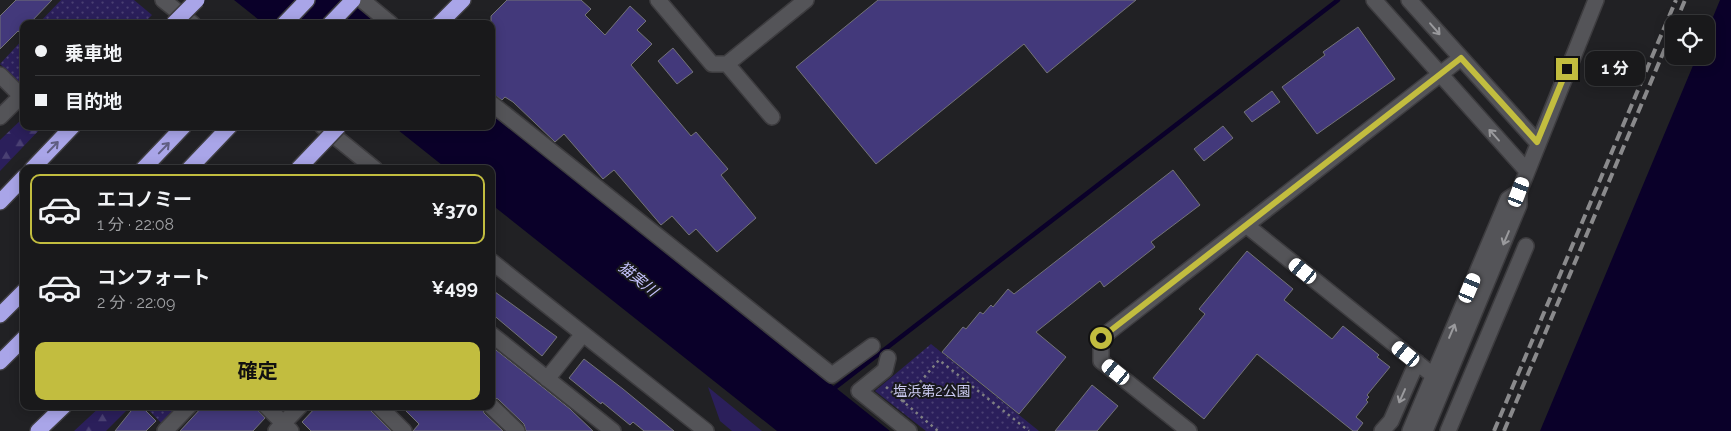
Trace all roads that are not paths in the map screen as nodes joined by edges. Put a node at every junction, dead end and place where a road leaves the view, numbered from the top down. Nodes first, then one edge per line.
1 (163, 0) edge
2 (196, 0) edge
3 (307, 0) edge
4 (353, 0) edge
5 (362, 0) edge
6 (463, 0) edge
7 (658, 0) edge
8 (806, 0) edge
9 (1374, 0) edge
10 (1410, 0) edge
11 (1596, 0) edge
12 (177, 20) edge
13 (188, 20) edge
14 (288, 20) edge
15 (334, 20) edge
16 (387, 20) edge
17 (444, 20) edge
18 (1461, 58) junction
19 (727, 64) junction
20 (1440, 74) junction
21 (0, 75) edge
22 (20, 95) edge
23 (20, 97) edge
24 (495, 106) edge
25 (0, 117) edge
26 (772, 117) dead end
27 (69, 130) edge
28 (180, 130) edge
29 (226, 130) edge
30 (327, 130) edge
31 (335, 130) edge
32 (1537, 142) junction
33 (36, 165) edge
34 (147, 165) edge
35 (192, 165) edge
36 (302, 165) edge
37 (370, 165) edge
38 (1527, 171) junction
39 (20, 181) edge
40 (0, 202) edge
41 (1246, 225) junction
42 (1526, 246) dead end
43 (495, 264) edge
44 (20, 295) edge
45 (0, 315) edge
46 (583, 334) junction
47 (495, 337) edge
48 (20, 342) edge
49 (872, 346) dead end
50 (888, 358) dead end
51 (0, 362) edge
52 (1417, 362) junction
53 (547, 379) junction
54 (1439, 380) junction
55 (60, 410) edge
56 (186, 410) edge
57 (269, 410) edge
58 (297, 410) edge
59 (383, 410) edge
60 (495, 410) edge
61 (284, 428) edge
62 (1382, 429) edge
63 (38, 431) edge
64 (165, 431) edge
65 (404, 431) edge
66 (517, 431) edge
67 (612, 431) edge
68 (706, 431) edge
69 (909, 431) edge
70 (1189, 431) edge
71 (1410, 431) edge
72 (1425, 431) edge
73 (1448, 431) edge

1 - 13 street
2 - 12 highway, bridge
3 - 14 highway
4 - 15 highway
5 - 16 street
6 - 17 highway
7 - 19 street
8 - 19 street
9 - 20 street
10 -> 18 street
11 - 32 street
18 - 20 street
18 - 32 street
19 - 26 street
38 -> 20 street
20 - 41 street
21 - 22 street
23 - 25 street
24 - 49 street
33 -> 27 highway
34 -> 28 highway
29 - 35 highway
30 - 37 street
31 - 36 highway, bridge
32 - 38 street
38 - 54 street
39 - 40 highway
41 - 52 street
41 - 70 street
42 - 73 street
43 - 46 street
44 - 45 highway
46 - 53 street
46 - 68 street
47 - 53 street
48 - 51 highway
50 - 69 street
52 - 54 street
52 -> 62 street
53 - 67 street
54 - 71 street
54 - 72 street
55 - 63 highway
56 - 64 street
57 - 61 street
58 - 61 street
59 - 65 street
60 - 66 street

